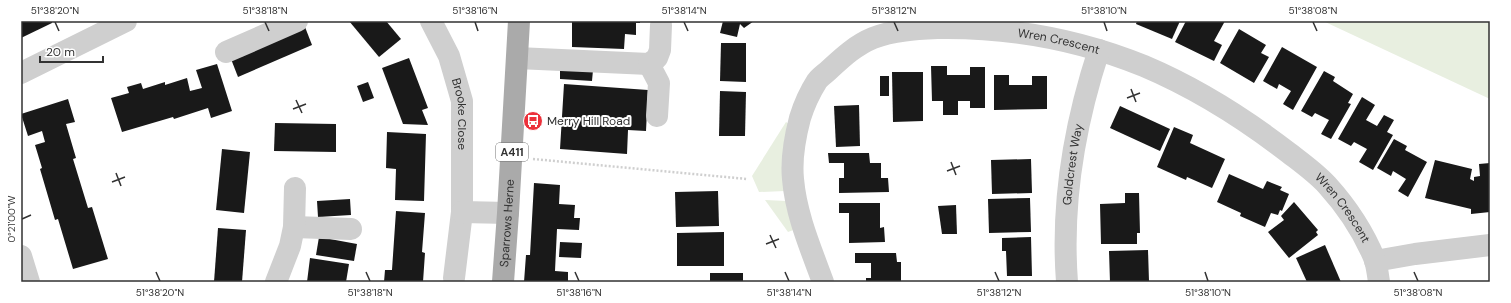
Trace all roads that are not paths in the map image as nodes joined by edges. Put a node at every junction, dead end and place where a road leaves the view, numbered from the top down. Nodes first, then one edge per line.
1 (126, 21) edge
2 (297, 21) edge
3 (431, 21) edge
4 (519, 21) edge
5 (660, 25) dead end
6 (1098, 50) junction
7 (226, 52) dead end
8 (517, 58) junction
9 (649, 64) junction
10 (21, 73) edge
11 (657, 116) dead end
12 (295, 188) dead end
13 (462, 212) junction
14 (508, 213) junction
15 (294, 227) junction
16 (351, 229) dead end
17 (1490, 245) edge
18 (21, 256) edge
19 (1377, 272) edge
20 (454, 278) dead end
21 (29, 282) edge
22 (276, 282) edge
23 (503, 282) edge
24 (823, 282) edge
25 (1067, 282) edge

1 - 10 street
2 - 7 street
3 - 13 street, Brooke Close
4 - 8 main road, Sparrows Herne / A411
5 - 9 street
6 - 19 street, Wren Crescent
6 - 24 street, Wren Crescent
6 - 25 street, Goldcrest Way
8 - 9 street
8 - 14 main road, Sparrows Herne / A411
9 - 11 street
12 - 15 street
13 - 14 street
13 - 20 street, Brooke Close
14 - 23 main road, Sparrows Herne / A411
15 - 16 street
15 - 22 street
17 - 19 street
18 - 21 street

